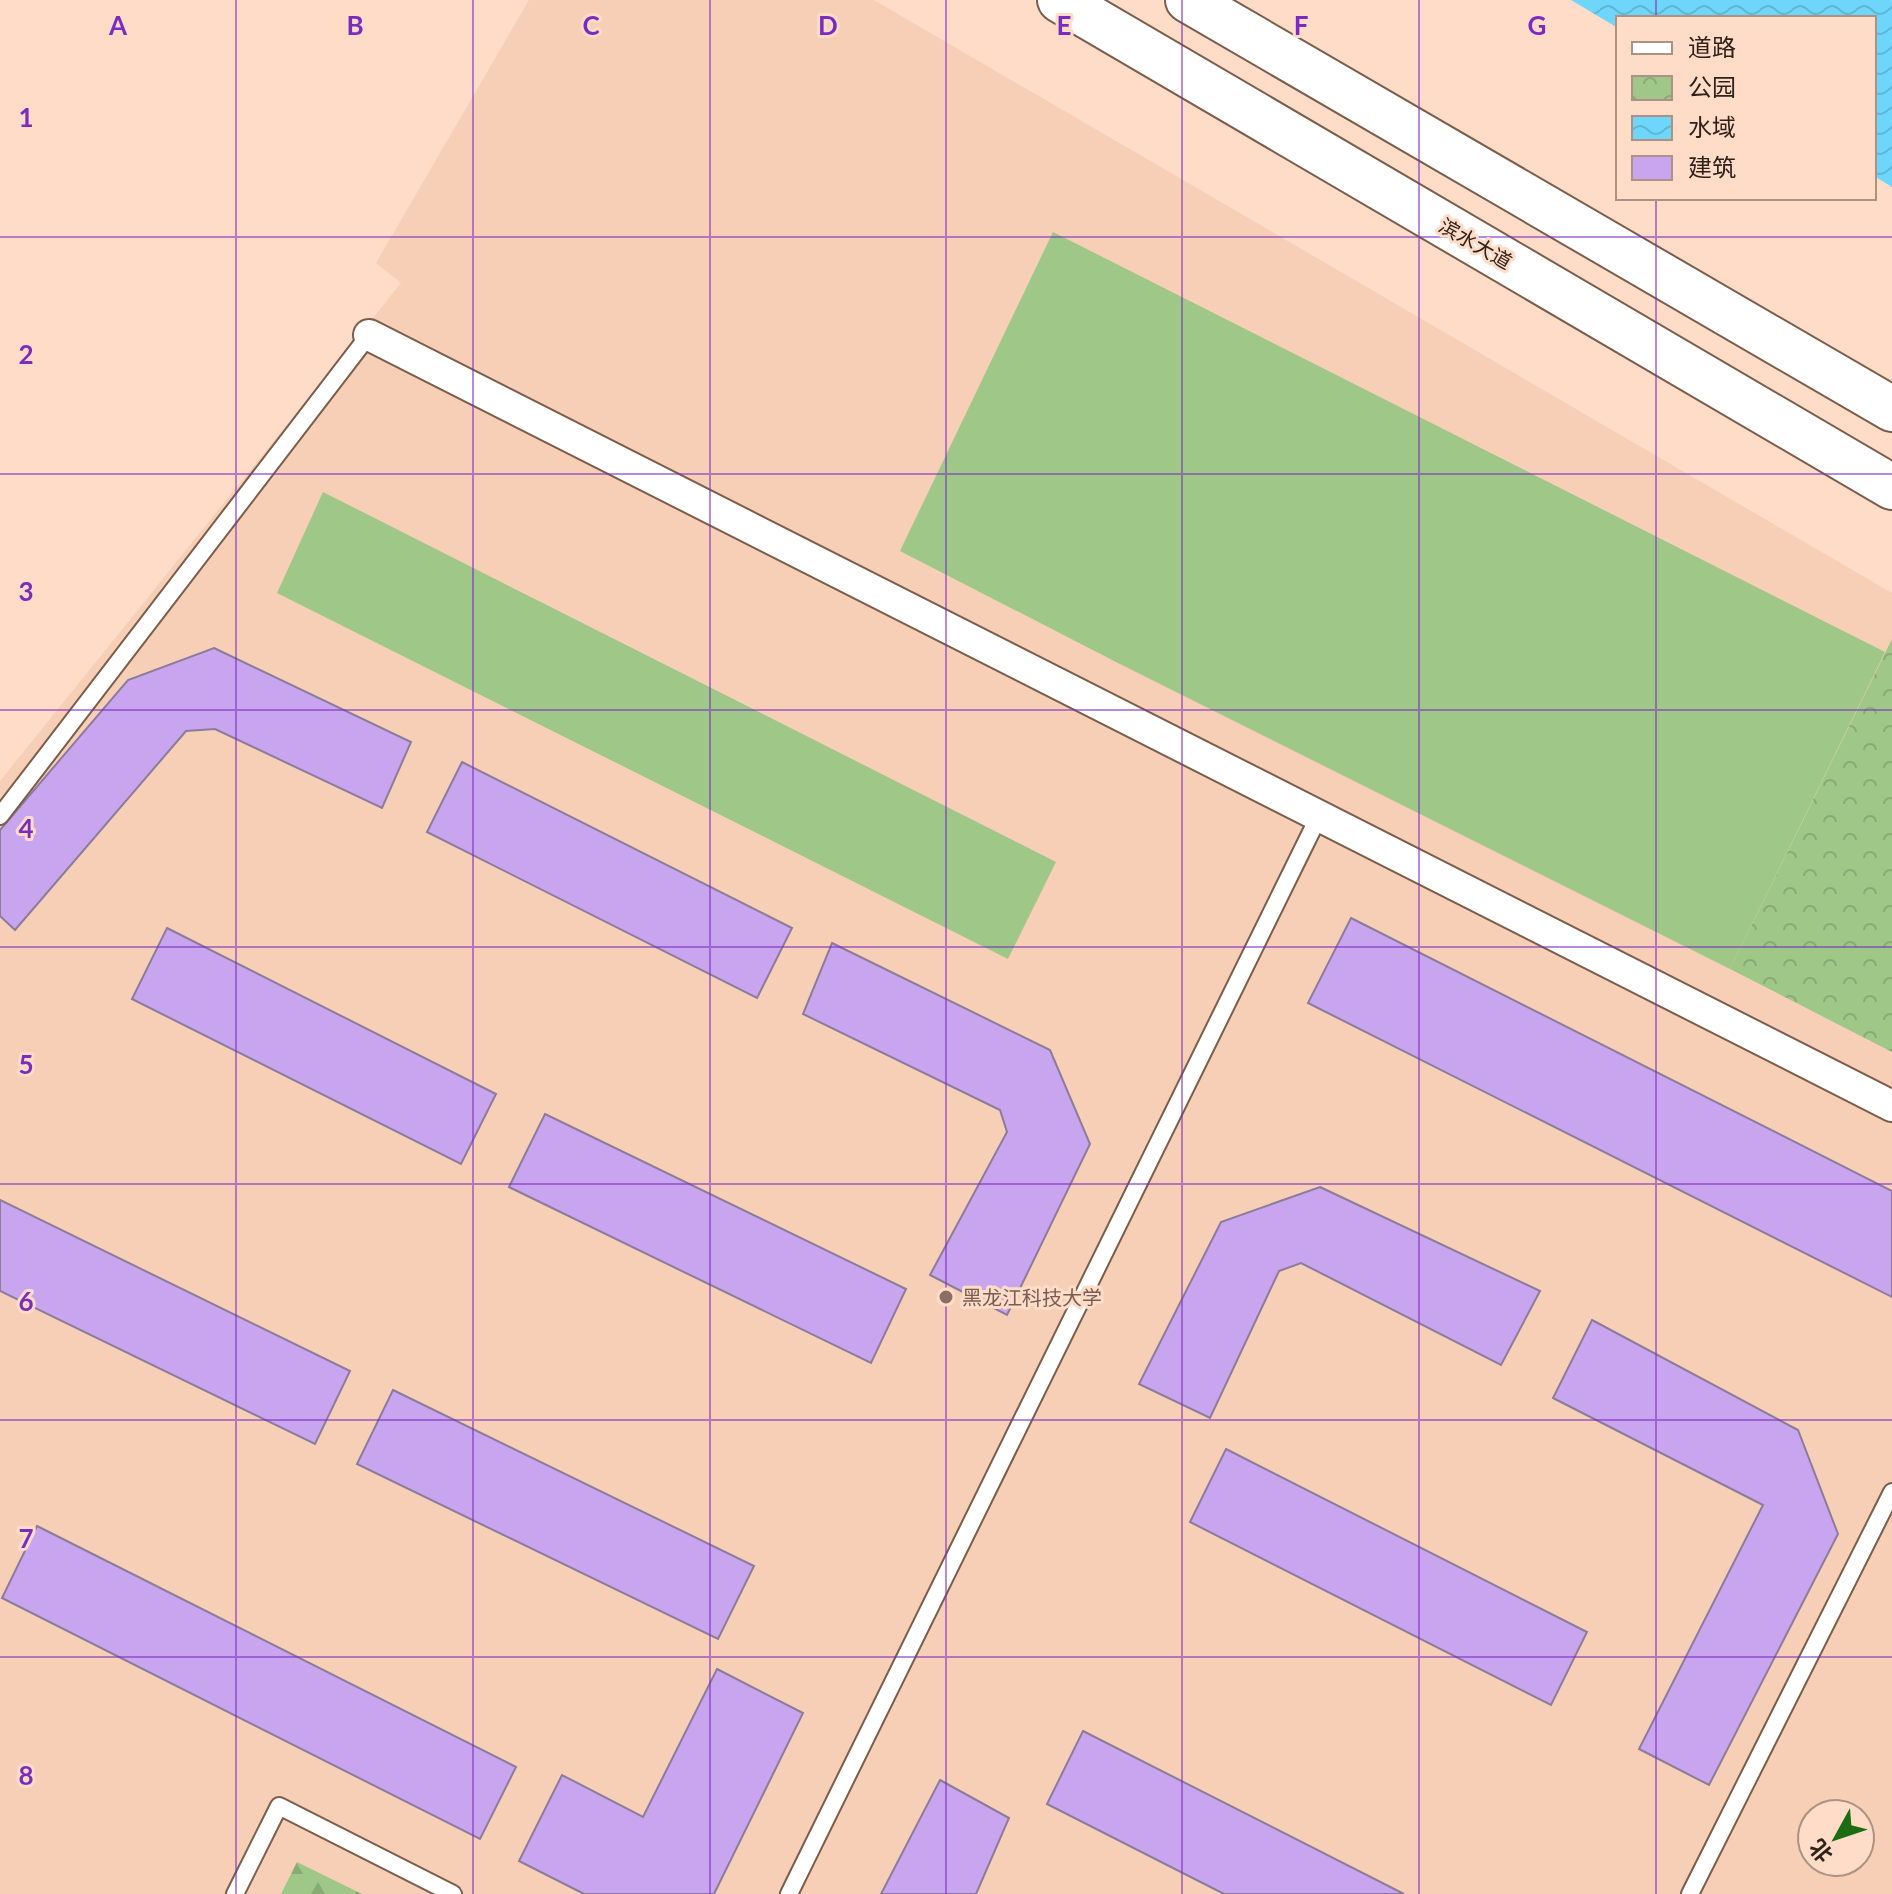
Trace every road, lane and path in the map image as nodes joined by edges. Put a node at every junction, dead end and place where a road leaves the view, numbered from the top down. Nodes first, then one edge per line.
1 (1060, 0) edge
2 (1188, 0) edge
3 (369, 335) joint
4 (1892, 409) edge
5 (1892, 487) edge
6 (0, 816) edge
7 (1319, 816) junction
8 (1892, 1106) edge
9 (1892, 1492) edge
10 (235, 1894) edge
11 (453, 1894) edge
12 (789, 1894) edge
13 (1690, 1894) edge

1 - 5 main road, 滨水大道
2 - 4 main road
3 - 6 lane
3 - 7 street
7 - 8 street
7 - 12 lane
9 - 13 lane
10 - 11 lane

